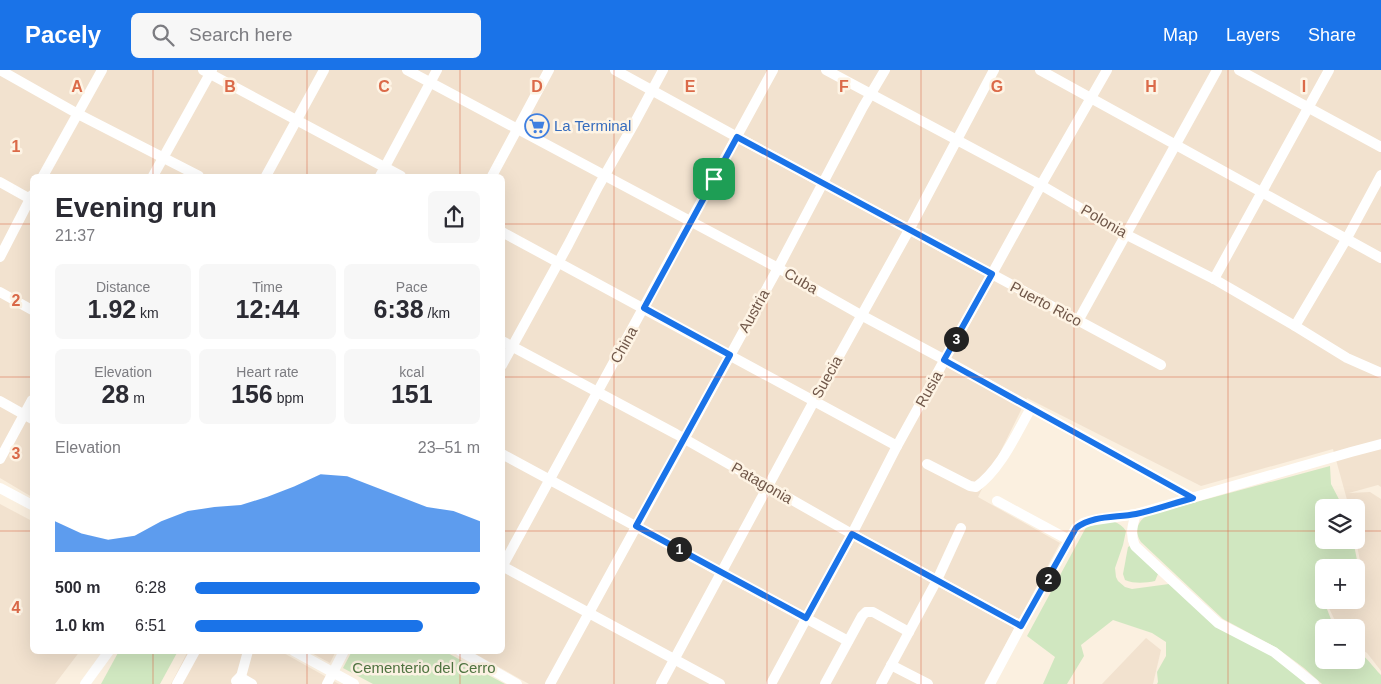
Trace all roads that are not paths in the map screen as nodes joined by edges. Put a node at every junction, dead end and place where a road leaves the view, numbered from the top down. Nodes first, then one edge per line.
1 (0, 70) edge
2 (102, 70) edge
3 (324, 70) edge
4 (407, 70) edge
5 (438, 70) edge
6 (549, 70) edge
7 (615, 70) edge
8 (662, 70) edge
9 (774, 70) edge
10 (826, 70) edge
11 (885, 70) edge
12 (994, 70) edge
13 (1040, 70) edge
14 (1106, 70) edge
15 (1218, 70) edge
16 (1239, 70) edge
17 (1329, 70) edge
18 (208, 71) edge
19 (431, 83) junction
20 (652, 90) junction
21 (871, 94) junction
22 (1091, 98) junction
23 (1309, 108) junction
24 (78, 114) junction
25 (296, 121) junction
26 (517, 130) junction
27 (737, 137) junction
28 (956, 140) junction
29 (1175, 145) junction
30 (1381, 147) edge
31 (164, 157) junction
32 (382, 172) edge
33 (44, 174) edge
34 (154, 174) edge
35 (195, 174) edge
36 (267, 174) edge
37 (493, 174) edge
38 (1381, 175) edge
39 (604, 176) junction
40 (0, 182) edge
41 (822, 182) junction
42 (1041, 185) junction
43 (1262, 193) junction
44 (30, 197) edge
45 (30, 202) edge
46 (691, 222) junction
47 (909, 230) junction
48 (505, 234) edge
49 (1125, 234) junction
50 (1347, 238) junction
51 (0, 257) edge
52 (1381, 258) edge
53 (559, 262) junction
54 (778, 268) junction
55 (992, 274) junction
56 (1214, 279) junction
57 (0, 292) edge
58 (644, 308) junction
59 (30, 309) edge
60 (861, 315) junction
61 (1078, 321) junction
62 (1295, 326) junction
63 (505, 342) edge
64 (513, 346) junction
65 (730, 355) junction
66 (505, 360) edge
67 (944, 360) junction
68 (1161, 365) dead end
69 (1381, 373) edge
70 (598, 393) junction
71 (0, 401) edge
72 (814, 401) junction
73 (1031, 408) junction
74 (29, 416) edge
75 (684, 439) junction
76 (1381, 444) edge
77 (897, 446) junction
78 (505, 456) edge
79 (0, 459) edge
80 (927, 464) dead end
81 (550, 479) junction
82 (768, 487) junction
83 (0, 488) edge
84 (1193, 498) junction
85 (997, 501) dead end
86 (30, 504) edge
87 (1136, 514) junction
88 (636, 526) junction
89 (962, 528) dead end
90 (852, 534) junction
91 (1070, 540) junction
92 (505, 562) edge
93 (505, 567) edge
94 (721, 573) junction
95 (937, 580) junction
96 (589, 613) junction
97 (806, 618) junction
98 (1021, 626) junction
99 (909, 632) junction
100 (848, 641) junction
101 (107, 654) edge
102 (193, 654) edge
103 (247, 654) edge
104 (299, 654) edge
105 (343, 654) edge
106 (465, 654) edge
107 (674, 660) junction
108 (891, 664) junction
109 (337, 678) edge
110 (237, 682) edge
111 (85, 684) edge
112 (177, 684) edge
113 (252, 684) edge
114 (327, 684) edge
115 (354, 684) edge
116 (517, 684) edge
117 (550, 684) edge
118 (661, 684) edge
119 (720, 684) edge
120 (771, 684) edge
121 (825, 684) edge
122 (881, 684) edge
123 (928, 684) edge
124 (990, 684) edge
125 (1314, 684) edge

1 - 24 street
2 - 24 street
3 - 25 street
4 - 19 street, Cuba
5 - 19 street
6 - 26 street
7 - 20 street, Puerto Rico
8 - 20 street
9 - 27 street, China
10 - 21 street, Polonia
11 - 21 street, Austria
12 - 28 street, Suecia
13 - 22 street
14 - 22 street, Rusia
15 - 29 street
16 - 23 street
17 - 23 street
18 - 25 street
18 - 31 street
19 - 26 street, Cuba
19 - 32 street
20 - 27 street, Puerto Rico
20 - 39 street
21 - 28 street, Polonia
21 - 41 street, Austria
22 - 29 street
22 - 42 street, Rusia
23 - 30 street
23 - 43 street
24 - 31 street
24 - 33 street
25 - 32 street
25 - 36 street
26 - 37 street
26 - 39 street, Cuba
27 - 41 street, Puerto Rico
27 - 46 street, China
28 - 42 street, Polonia
28 - 47 street, Suecia
29 - 43 street
29 - 49 street
31 - 34 street
31 - 35 street
38 - 50 street
39 - 46 street, Cuba
39 - 53 street
40 - 44 street
41 - 47 street, Puerto Rico
41 - 54 street, Austria
42 - 49 street, Polonia
42 - 55 street, Rusia
43 - 50 street
43 - 56 street
45 - 51 street
46 - 54 street, Cuba
46 - 58 street, China
47 - 55 street, Puerto Rico
47 - 60 street, Suecia
48 - 53 street
49 - 56 street, Polonia
49 - 61 street
50 - 52 street
50 - 62 street
53 - 58 street
53 - 64 street
54 - 60 street, Cuba
54 - 65 street, Austria
55 - 61 street, Puerto Rico
55 - 67 street, Rusia
56 - 62 street, Polonia
57 - 59 street
58 - 65 street
58 - 70 street, China
60 - 67 street, Cuba
60 - 72 street, Suecia
61 - 68 street, Puerto Rico
62 - 69 street, Polonia
63 - 64 street, Patagonia
64 - 66 street
64 - 70 street, Patagonia
65 - 72 street
65 - 75 street, Austria
67 - 73 street, Cuba
67 - 77 street, Rusia
70 - 75 street, Patagonia
70 - 81 street, China
71 - 74 street
72 - 77 street
72 - 82 street, Suecia
73 - 80 street
73 - 84 street, Cuba
74 - 79 street
75 - 82 street, Patagonia
75 - 88 street, Austria
76 - 84 street
77 - 90 street, Rusia
78 - 81 street
81 - 88 street
81 - 92 street, China
82 - 90 street, Patagonia
82 - 94 street, Suecia
83 - 86 street
84 - 87 street
85 - 91 street
87 - 91 street
87 - 125 street
88 - 94 street
88 - 96 street, Austria
89 - 95 street
90 - 95 street, Patagonia
90 - 97 street, Rusia
91 - 98 street
93 - 96 street
94 - 97 street
94 - 107 street, Suecia
95 - 98 street, Patagonia
95 - 99 street
96 - 107 street
96 - 117 street, Austria
97 - 100 street
97 - 120 street, Rusia
98 - 124 street
99 - 100 street
99 - 108 street
100 - 121 street
101 - 111 street
102 - 112 street
103 - 110 street
104 - 109 street
105 - 109 street
106 - 116 street
107 - 118 street, Suecia
107 - 119 street
108 - 122 street
108 - 123 street
109 - 114 street
109 - 115 street
110 - 113 street

